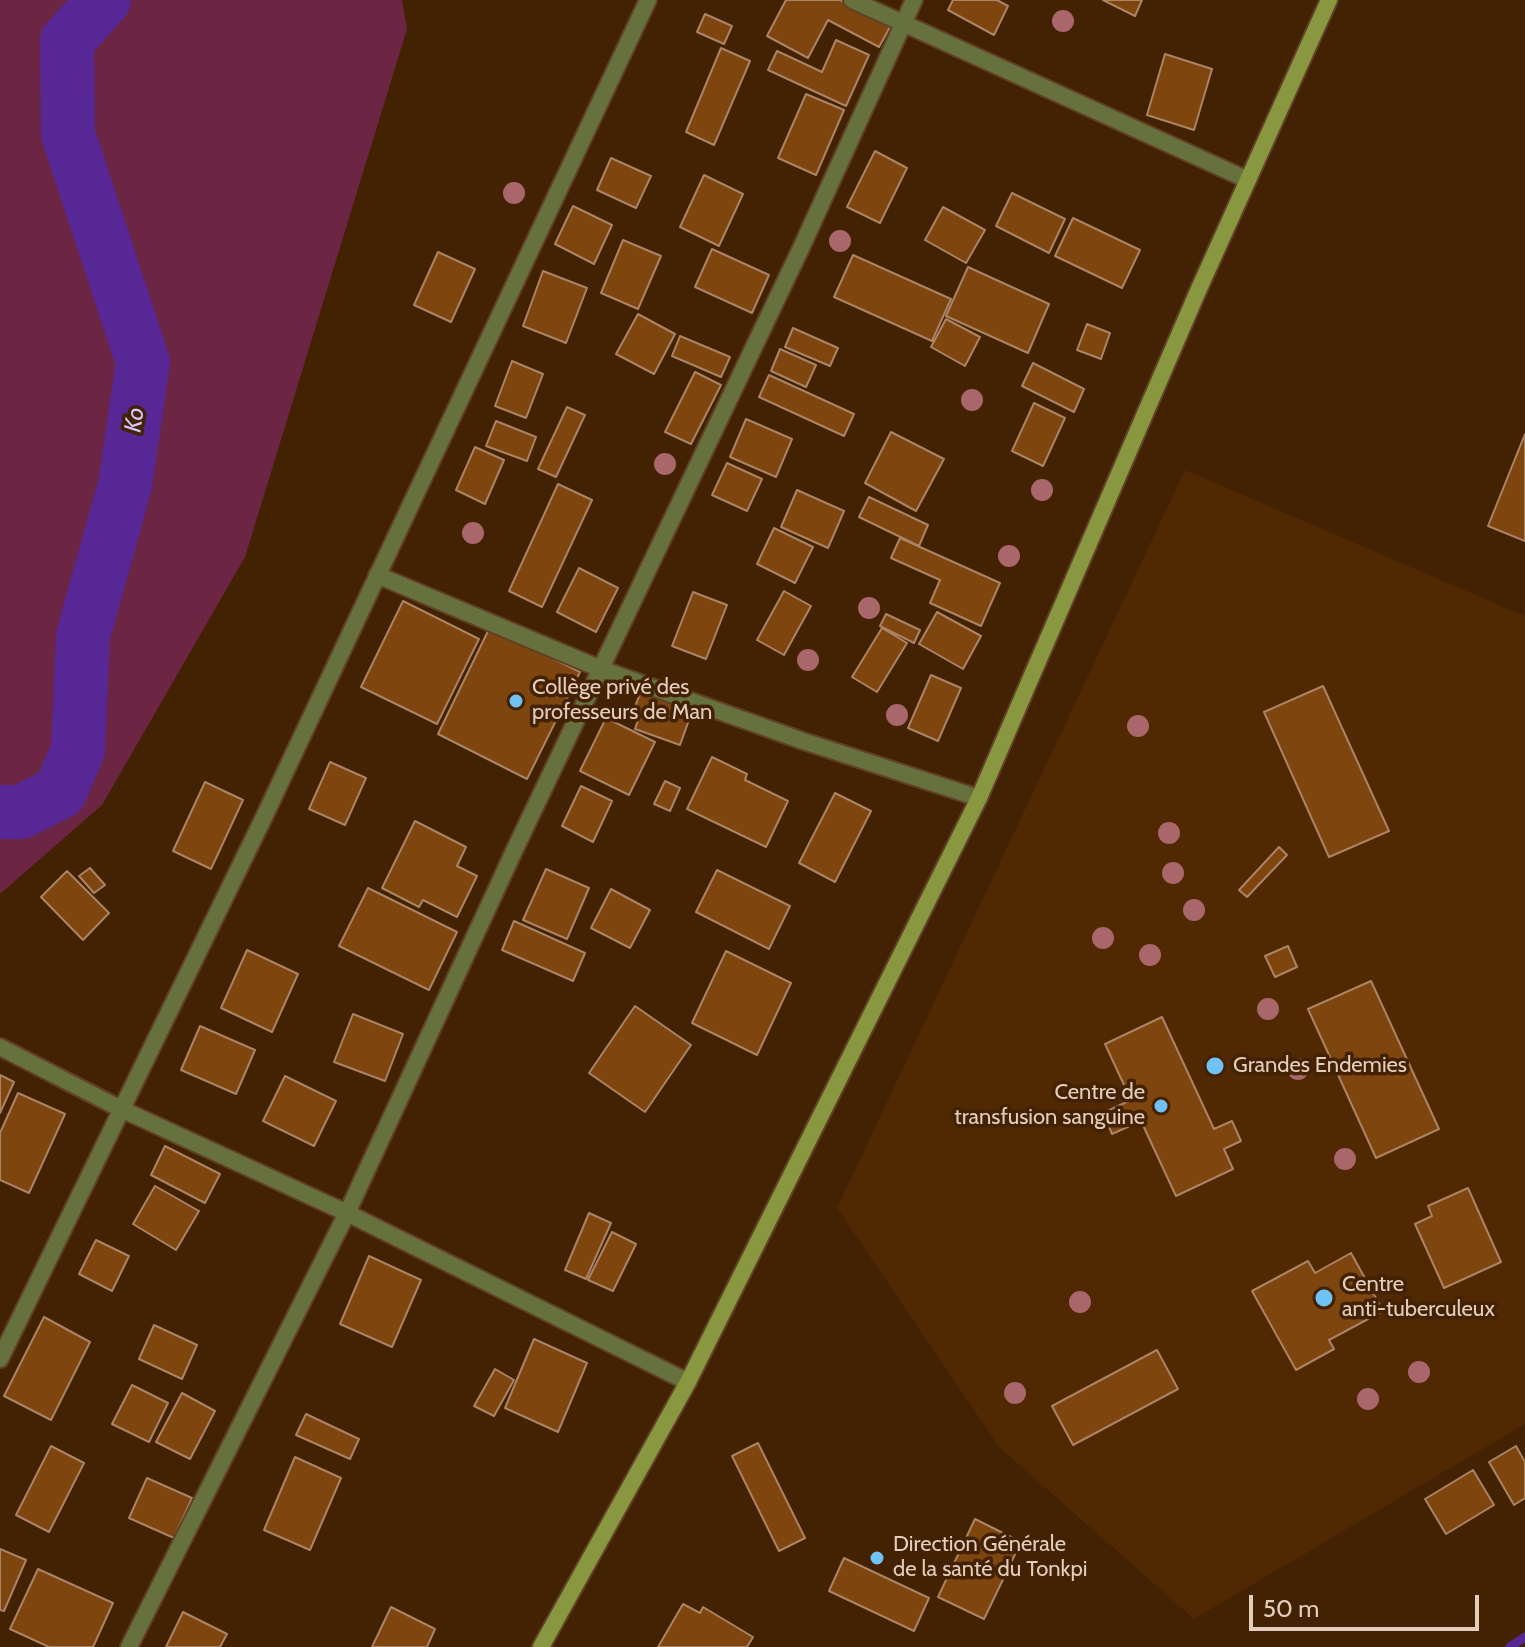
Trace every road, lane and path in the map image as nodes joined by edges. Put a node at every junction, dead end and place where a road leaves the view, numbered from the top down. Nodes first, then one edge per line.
1 (648, 0) edge
2 (852, 0) edge
3 (914, 0) edge
4 (1329, 0) edge
5 (903, 24) junction
6 (1248, 180) junction
7 (377, 575) junction
8 (601, 669) junction
9 (979, 798) junction
10 (0, 1047) edge
11 (121, 1109) junction
12 (347, 1213) junction
13 (0, 1359) edge
14 (688, 1382) junction
15 (129, 1647) edge
16 (541, 1647) edge

1 - 7 street
2 - 5 street
3 - 5 street
4 - 6 main road
5 - 6 street
5 - 8 street
6 - 9 main road
7 - 8 street
7 - 11 street
8 - 9 street
8 - 12 street
9 - 14 main road
10 - 11 street
11 - 12 street
11 - 13 street
12 - 14 street
12 - 15 street
14 - 16 main road

